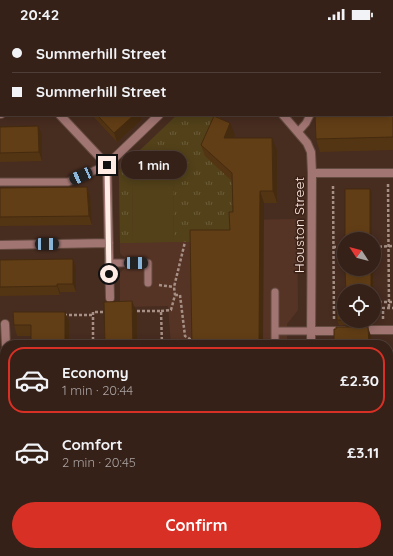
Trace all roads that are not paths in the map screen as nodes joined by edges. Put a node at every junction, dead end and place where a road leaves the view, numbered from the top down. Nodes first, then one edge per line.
1 (61, 116) edge
2 (157, 116) edge
3 (284, 116) edge
4 (310, 116) edge
5 (298, 132) junction
6 (107, 165) junction
7 (312, 173) junction
8 (390, 174) edge
9 (0, 182) edge
10 (109, 243) junction
11 (0, 245) edge
12 (109, 263) junction
13 (148, 283) dead end
14 (275, 292) dead end
15 (110, 298) dead end
16 (5, 324) dead end
17 (393, 330) edge
18 (275, 331) junction
19 (311, 331) junction
20 (5, 340) edge
21 (275, 340) edge
22 (311, 340) edge

1 - 6 street
2 - 6 street
3 - 5 street, Houston Street
4 - 5 lane
5 - 7 street, Houston Street
6 - 9 lane
6 - 10 street
7 - 8 street
7 - 19 street, Houston Street
10 - 11 street
10 - 12 street
12 - 13 lane
12 - 15 street
14 - 18 lane
16 - 20 street
17 - 19 street
18 - 19 lane
18 - 21 lane
19 - 22 street, Houston Street

